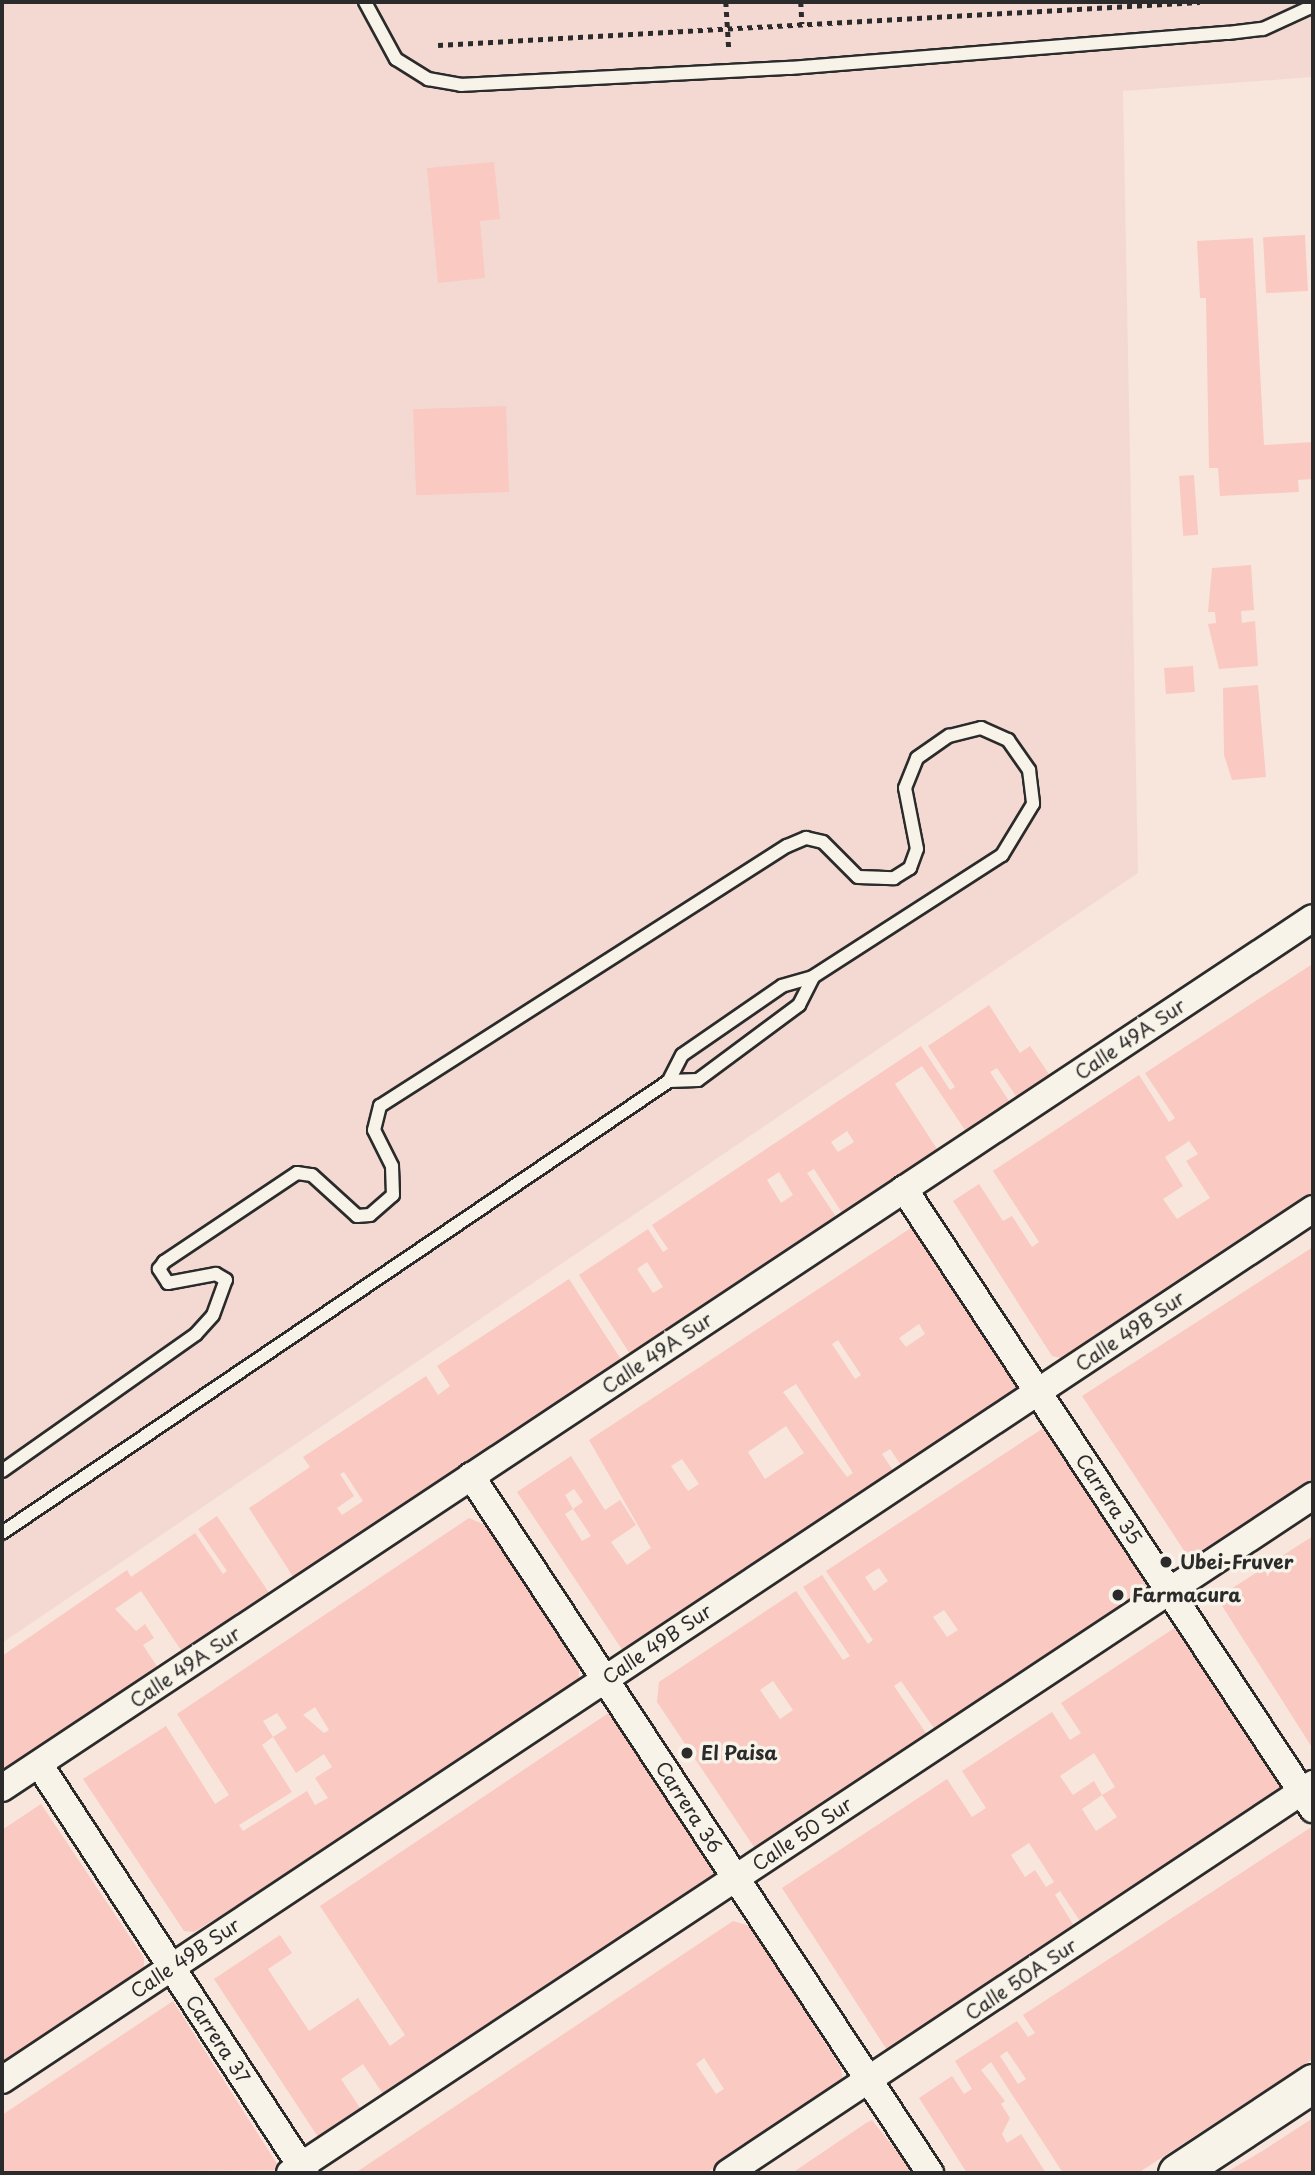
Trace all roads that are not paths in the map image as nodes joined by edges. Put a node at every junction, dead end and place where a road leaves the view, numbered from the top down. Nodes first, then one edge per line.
1 (365, 2) edge
2 (1313, 6) edge
3 (1313, 918) edge
4 (813, 977) junction
5 (670, 1081) junction
6 (904, 1189) junction
7 (1313, 1209) edge
8 (1038, 1391) junction
9 (2, 1471) edge
10 (471, 1476) junction
11 (1313, 1496) edge
12 (2, 1532) edge
13 (1170, 1591) junction
14 (605, 1679) junction
15 (39, 1764) junction
16 (2, 1788) edge
17 (1309, 1795) edge
18 (736, 1878) junction
19 (171, 1967) junction
20 (2, 2080) edge
21 (869, 2080) junction
22 (1313, 2083) edge
23 (299, 2171) edge
24 (728, 2173) edge
25 (930, 2173) edge
26 (1177, 2173) edge

1 - 2 lane
3 - 6 street, Calle 49A Sur
4 - 5 lane
4 - 5 lane
4 - 9 lane
5 - 12 lane
6 - 8 street, Carrera 35
6 - 10 street, Calle 49A Sur
7 - 8 street, Calle 49B Sur
8 - 13 street, Carrera 35
8 - 14 street, Calle 49B Sur
10 - 14 street, Carrera 36
10 - 15 street, Calle 49A Sur
11 - 13 street, Calle 50 Sur
13 - 17 street, Carrera 35
13 - 18 street, Calle 50 Sur
14 - 18 street, Carrera 36
14 - 19 street, Calle 49B Sur
15 - 16 street, Calle 49A Sur
15 - 19 street, Carrera 37
17 - 21 street, Calle 50A Sur
18 - 21 street, Carrera 36
18 - 23 street, Calle 50 Sur
19 - 20 street, Calle 49B Sur
19 - 23 street, Carrera 37
21 - 24 street, Calle 50A Sur
21 - 25 street, Carrera 36
22 - 26 main road

